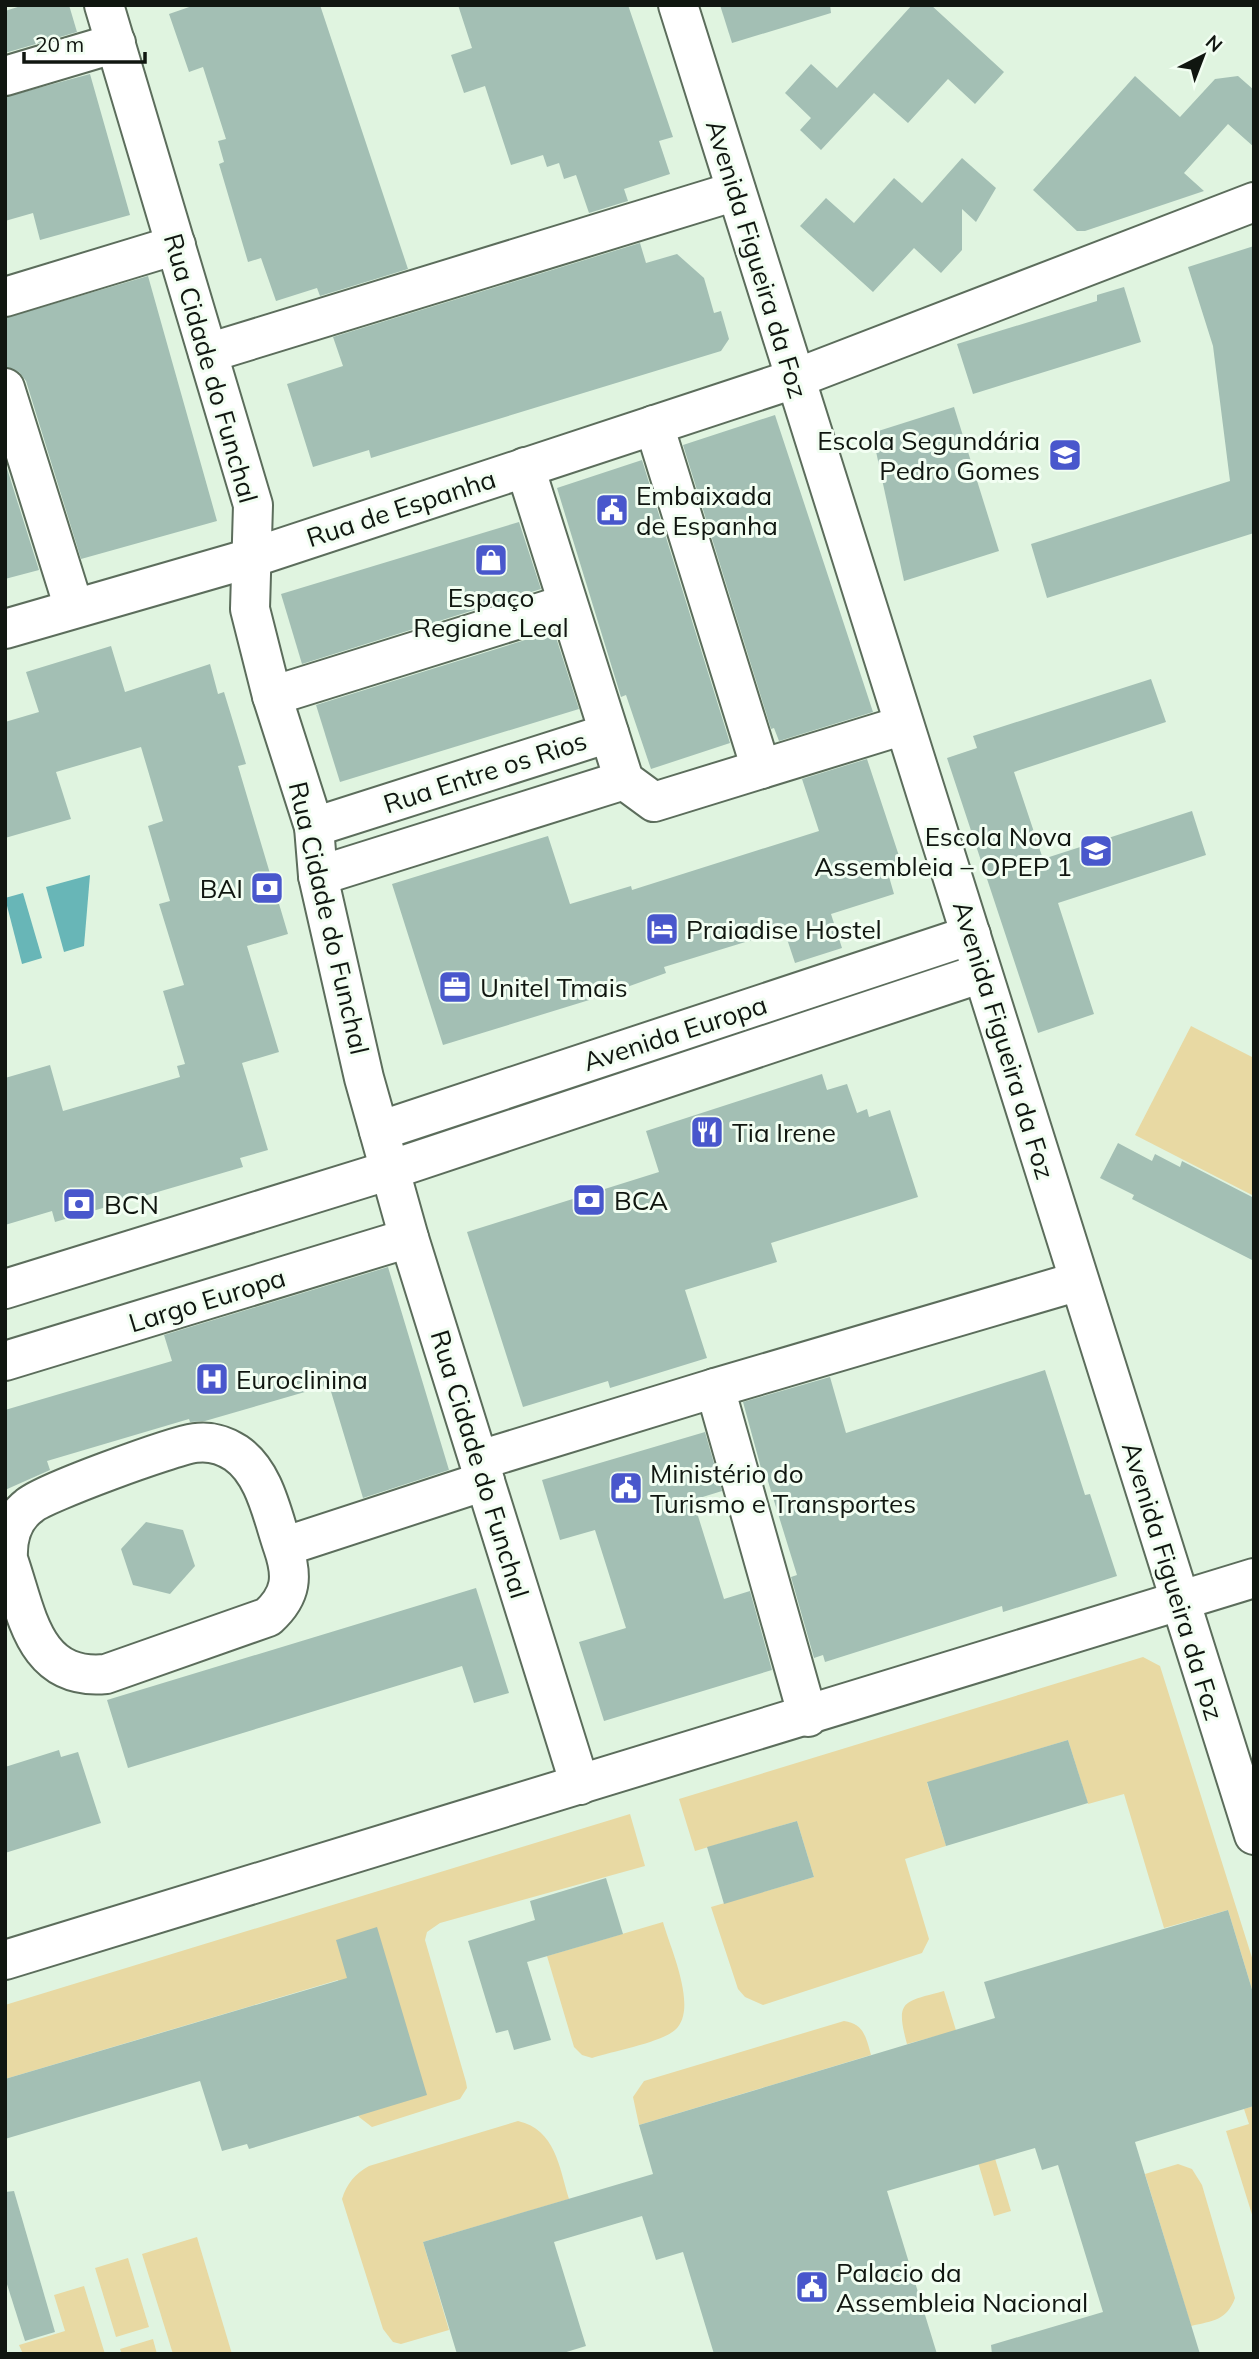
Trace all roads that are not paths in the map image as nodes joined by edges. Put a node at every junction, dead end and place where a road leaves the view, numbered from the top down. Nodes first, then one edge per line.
1 (678, 5) edge
2 (111, 16) edge
3 (5, 76) edge
4 (736, 191) junction
5 (1254, 202) edge
6 (176, 245) junction
7 (5, 297) edge
8 (208, 353) junction
9 (794, 379) junction
10 (5, 388) edge
11 (654, 425) junction
12 (525, 467) junction
13 (251, 558) junction
14 (567, 604) junction
15 (74, 608) junction
16 (5, 629) edge
17 (272, 696) junction
18 (904, 725) junction
19 (609, 733) junction
20 (761, 769) junction
21 (624, 780) junction
22 (314, 827) junction
23 (318, 876) junction
24 (971, 935) junction
25 (982, 973) junction
26 (379, 1131) junction
27 (390, 1170) junction
28 (409, 1238) junction
29 (1079, 1281) junction
30 (5, 1289) edge
31 (5, 1361) edge
32 (715, 1388) junction
33 (482, 1471) junction
34 (283, 1547) junction
35 (1254, 1578) edge
36 (1181, 1601) junction
37 (808, 1717) junction
38 (580, 1785) junction
39 (1254, 1835) edge
40 (5, 1960) edge

1 - 4 street, Avenida Figueira da Foz
2 - 3 street
2 - 6 street, Rua Cidade do Funchal
4 - 8 street
4 - 9 street, Avenida Figueira da Foz
5 - 9 street, Rua de Espanha
6 - 7 street
6 - 8 street, Rua Cidade do Funchal
8 - 13 street, Rua Cidade do Funchal
9 - 11 street, Rua de Espanha
9 - 18 street, Avenida Figueira da Foz
10 - 15 street
11 - 12 street, Rua de Espanha
11 - 20 street
12 - 13 street, Rua de Espanha
12 - 14 street
13 - 15 street, Rua de Espanha
13 - 17 street, Rua Cidade do Funchal
14 - 17 street
14 - 19 street
15 - 16 street, Rua de Espanha
17 - 22 street, Rua Cidade do Funchal
18 - 20 street
18 - 24 street, Avenida Figueira da Foz
19 - 21 street, Rua Entre os Rios
19 - 22 street, Rua Entre os Rios
20 - 21 street
21 - 23 street, Rua Entre os Rios
22 - 23 street, Rua Cidade do Funchal
23 - 26 street, Rua Cidade do Funchal
24 - 25 street, Avenida Figueira da Foz
24 - 26 street, Avenida Europa
25 - 27 street, Avenida Europa
25 - 29 street, Avenida Figueira da Foz
26 - 27 street, Rua Cidade do Funchal
27 - 28 street, Rua Cidade do Funchal
27 - 30 street
28 - 31 street, Largo Europa
28 - 33 street, Rua Cidade do Funchal
29 - 32 street
29 - 36 street, Avenida Figueira da Foz
32 - 33 street
32 - 37 street
33 - 34 street
33 - 38 street, Rua Cidade do Funchal
34 - 34 street
35 - 36 street
36 - 37 street
36 - 39 street, Avenida Figueira da Foz
37 - 38 street
38 - 40 street

